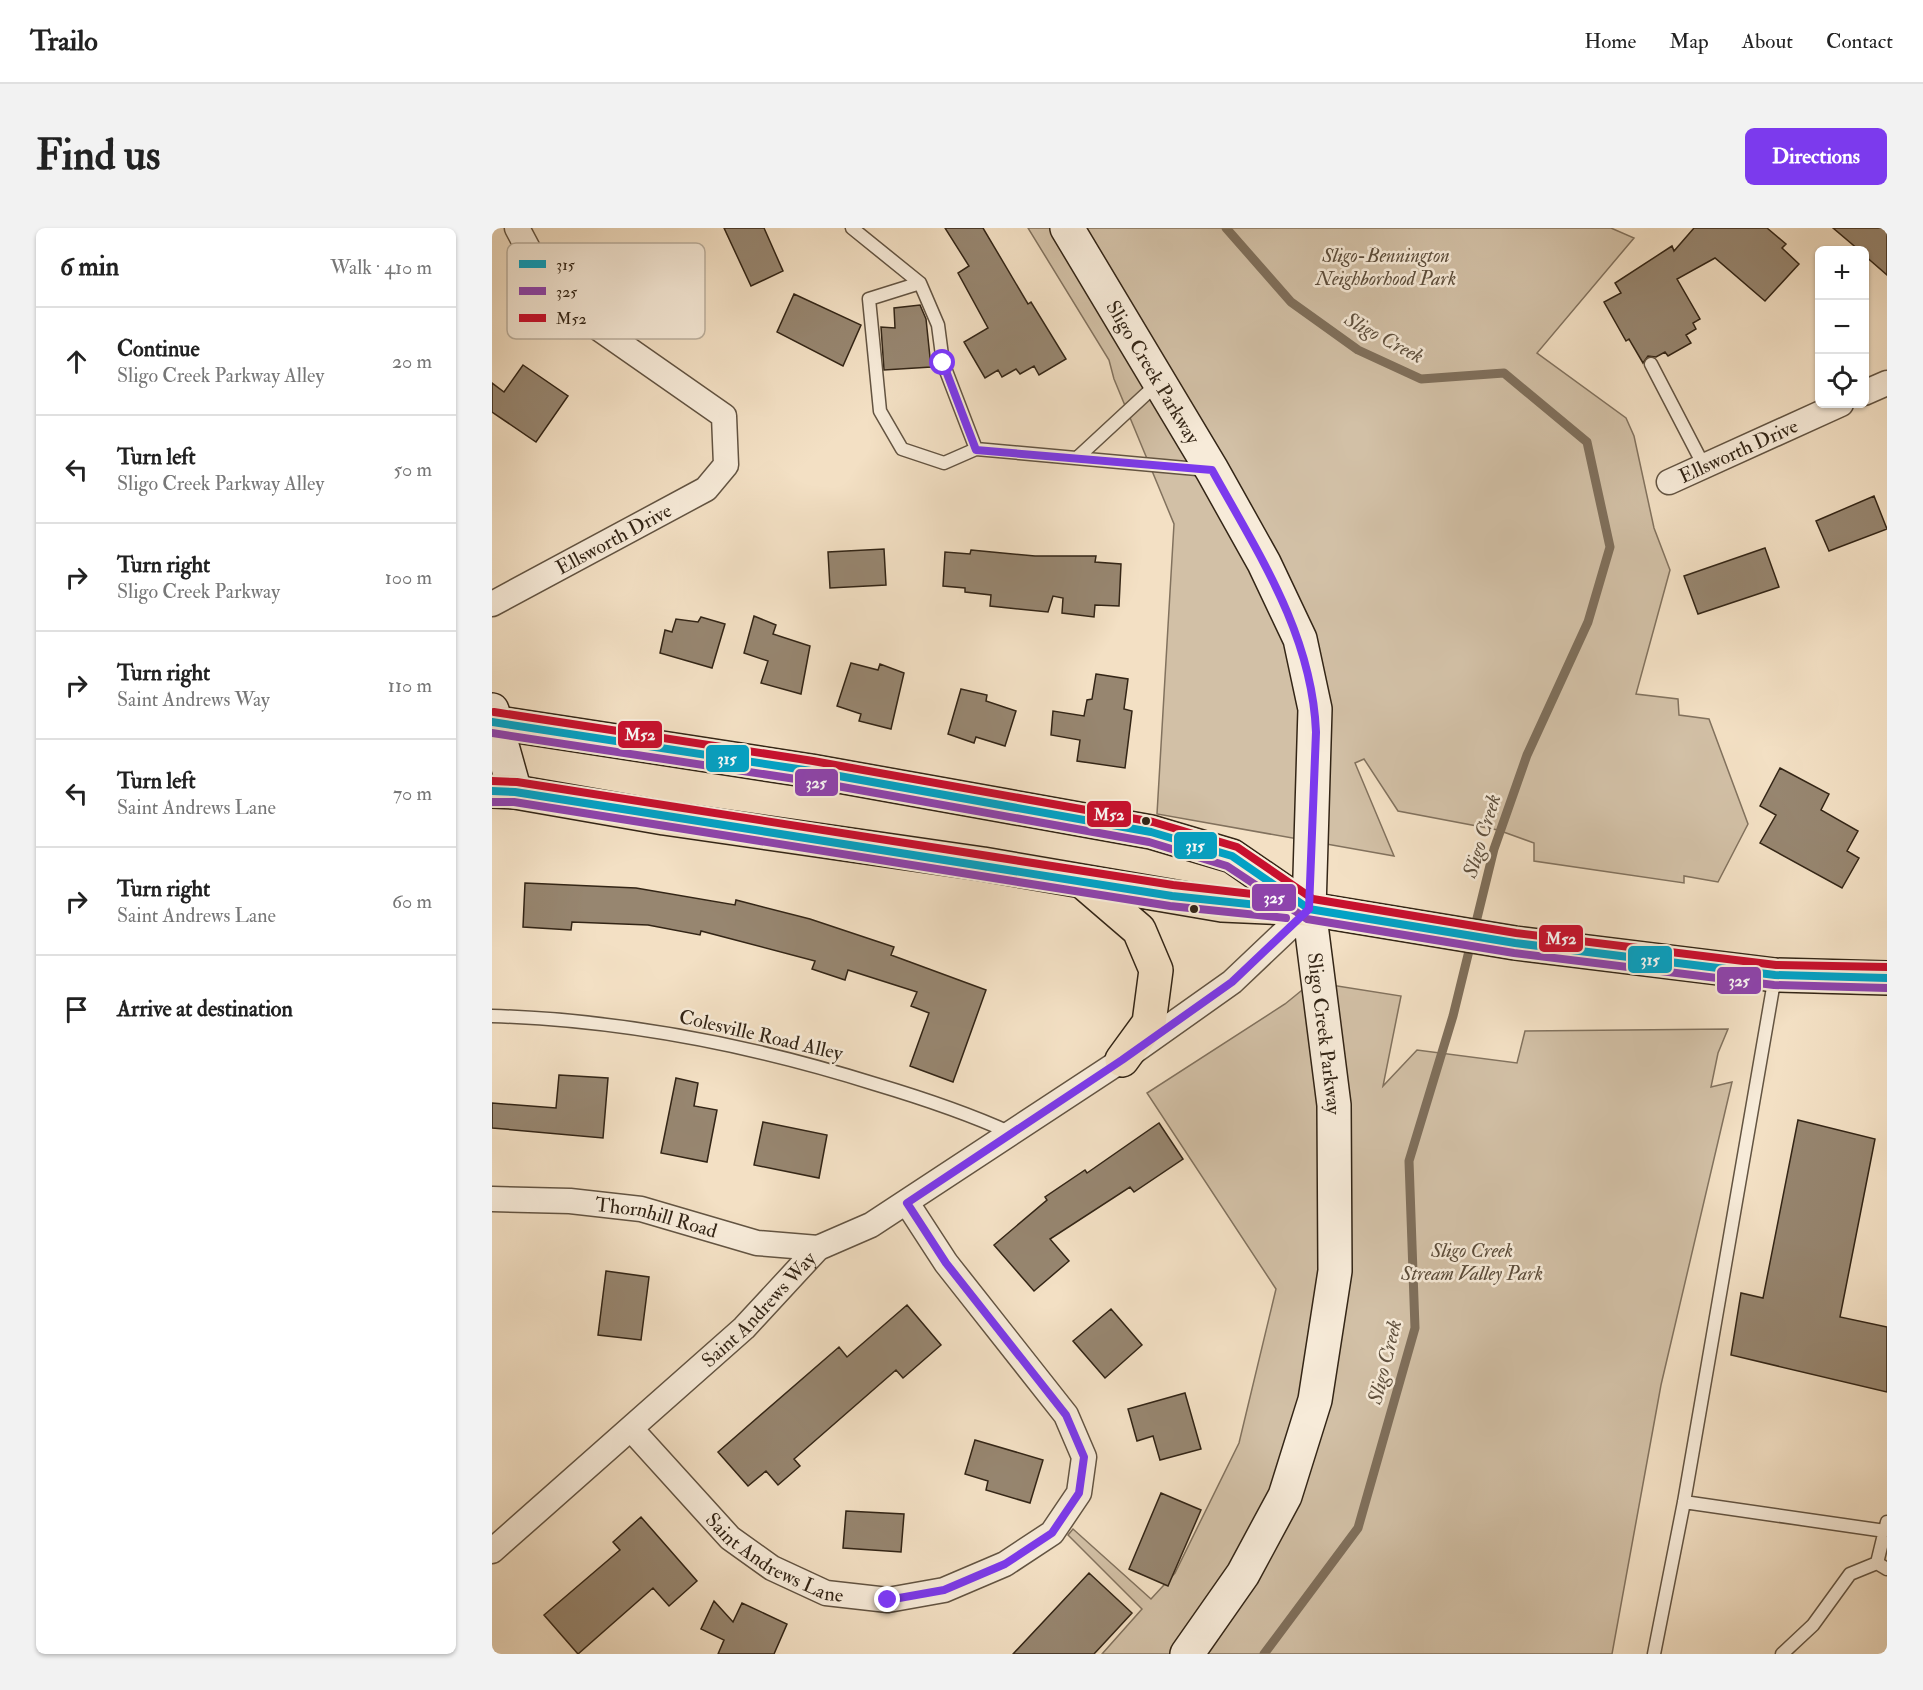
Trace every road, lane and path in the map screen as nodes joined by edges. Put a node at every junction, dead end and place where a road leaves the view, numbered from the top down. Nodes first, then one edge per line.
1 (517, 228) edge
2 (852, 228) edge
3 (1067, 228) edge
4 (525, 243) edge
5 (920, 283) junction
6 (614, 339) edge
7 (1651, 364) dead end
8 (1159, 382) junction
9 (1887, 382) edge
10 (1869, 391) edge
11 (1832, 408) edge
12 (976, 450) junction
13 (1077, 458) junction
14 (1704, 466) junction
15 (1212, 470) junction
16 (1669, 482) dead end
17 (492, 604) edge
18 (493, 718) edge
19 (504, 791) edge
20 (1081, 880) junction
21 (1309, 909) junction
22 (1775, 975) junction
23 (1887, 978) edge
24 (492, 1016) edge
25 (1122, 1060) junction
26 (1012, 1133) junction
27 (492, 1199) edge
28 (907, 1203) junction
29 (818, 1248) junction
30 (632, 1430) junction
31 (1684, 1502) junction
32 (1886, 1527) edge
33 (492, 1551) edge
34 (1882, 1566) edge
35 (1187, 1654) edge
36 (1654, 1654) edge
37 (1782, 1654) edge

1 - 4 street, Ellsworth Drive
2 - 5 lane
3 - 8 street, Sligo Creek Parkway
5 - 12 lane
5 - 12 lane
6 - 17 street, Ellsworth Drive
7 - 14 lane
8 - 13 lane
8 - 15 street, Sligo Creek Parkway
9 - 10 street
11 - 14 street, Ellsworth Drive
12 - 13 lane
13 - 15 lane
14 - 16 street, Ellsworth Drive
15 - 21 street, Sligo Creek Parkway
18 - 19 street
18 - 21 highway
19 - 20 highway
20 - 21 highway
20 - 25 highway
21 - 22 highway
21 - 25 street, Saint Andrews Way
21 - 35 street, Sligo Creek Parkway
22 - 23 highway
22 - 31 lane
24 - 26 lane, Colesville Road Alley
25 - 26 street, Saint Andrews Way
26 - 28 street, Saint Andrews Way
27 - 29 street, Thornhill Road
28 - 29 street, Saint Andrews Way
28 - 30 street, Saint Andrews Lane
29 - 30 street, Saint Andrews Way
30 - 33 street, Saint Andrews Way
31 - 32 lane
31 - 36 lane
32 - 34 lane
34 - 37 lane

